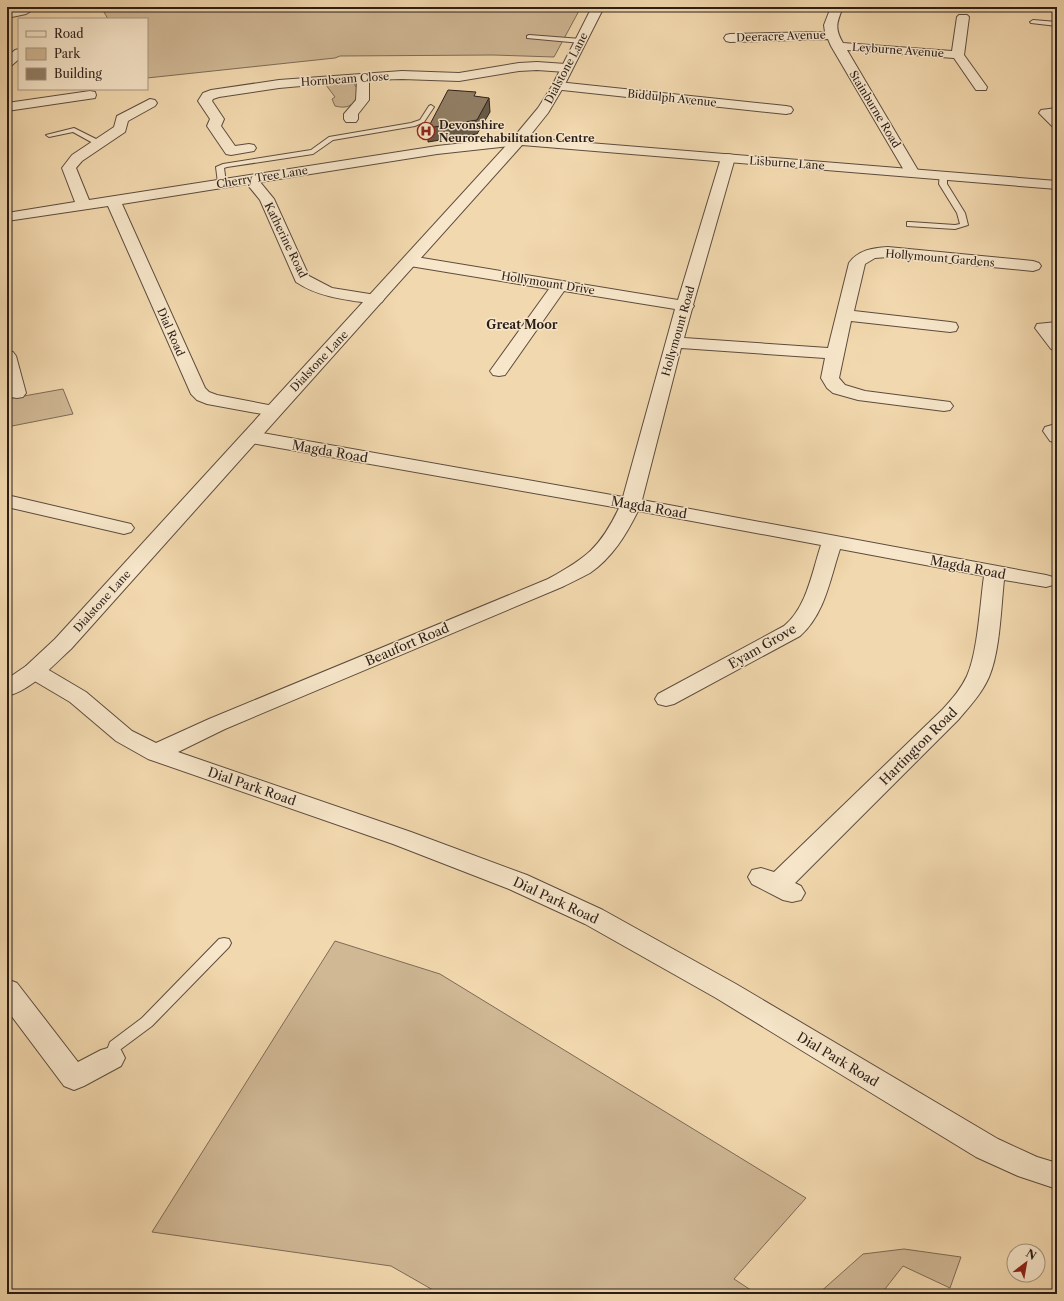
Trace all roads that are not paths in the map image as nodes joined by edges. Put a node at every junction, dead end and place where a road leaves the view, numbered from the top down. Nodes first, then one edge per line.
1 (32, 7) edge
2 (598, 7) edge
3 (837, 7) edge
4 (7, 14) edge
5 (963, 17) dead end
6 (1033, 22) dead end
7 (1057, 24) edge
8 (529, 38) dead end
9 (730, 38) dead end
10 (834, 40) junction
11 (580, 41) junction
12 (18, 47) edge
13 (958, 55) junction
14 (7, 63) edge
15 (566, 68) junction
16 (362, 77) junction
17 (558, 86) junction
18 (981, 87) dead end
19 (90, 96) dead end
20 (150, 103) dead end
21 (7, 107) edge
22 (431, 108) dead end
23 (786, 110) dead end
24 (1057, 112) edge
25 (351, 120) dead end
26 (1057, 123) edge
27 (49, 135) dead end
28 (518, 141) junction
29 (101, 143) junction
30 (249, 148) dead end
31 (728, 158) junction
32 (912, 172) junction
33 (943, 175) junction
34 (250, 179) junction
35 (222, 183) junction
36 (1057, 185) edge
37 (113, 201) junction
38 (84, 206) junction
39 (7, 216) edge
40 (910, 224) dead end
41 (410, 261) junction
42 (1033, 266) dead end
43 (560, 285) junction
44 (376, 299) junction
45 (686, 306) junction
46 (844, 315) junction
47 (1057, 326) edge
48 (950, 327) dead end
49 (674, 342) junction
50 (1057, 345) edge
51 (834, 354) junction
52 (7, 356) edge
53 (499, 371) dead end
54 (17, 393) dead end
55 (944, 407) dead end
56 (273, 411) junction
57 (251, 437) junction
58 (7, 501) edge
59 (631, 504) junction
60 (124, 528) dead end
61 (832, 541) junction
62 (995, 572) junction
63 (1046, 581) dead end
64 (34, 671) junction
65 (7, 689) edge
66 (666, 699) dead end
67 (156, 753) junction
68 (777, 885) dead end
69 (224, 943) dead end
70 (7, 990) edge
71 (111, 1058) joint
72 (1057, 1176) edge

1 - 4 street
2 - 11 street, Dialstone Lane
3 - 10 street
5 - 13 street, Leyburne Avenue
6 - 7 lane
8 - 11 lane
9 - 10 street, Deeracre Avenue
10 - 13 street, Leyburne Avenue
10 - 32 street, Stainburne Road
11 - 15 street, Dialstone Lane
12 - 14 street
13 - 18 street, Leyburne Avenue
15 - 16 street, Hornbeam Close
15 - 17 street, Dialstone Lane
16 - 25 street
16 - 30 street, Hornbeam Close
17 - 23 street, Biddulph Avenue
17 - 28 street, Dialstone Lane
19 - 21 street
20 - 29 street
22 - 35 lane
24 - 26 street
27 - 29 lane
28 - 31 street, Lisburne Lane
28 - 34 street, Cherry Tree Lane
28 - 41 street, Dialstone Lane
29 - 38 street
31 - 32 street, Lisburne Lane
31 - 45 street, Hollymount Road
32 - 33 street, Lisburne Lane
33 - 36 street, Lisburne Lane
33 - 40 lane
34 - 35 street, Cherry Tree Lane
34 - 44 street, Katherine Road
35 - 37 street, Cherry Tree Lane
37 - 38 street, Cherry Tree Lane
37 - 56 street, Dial Road
38 - 39 street, Cherry Tree Lane
41 - 43 street, Hollymount Drive
41 - 44 street, Dialstone Lane
42 - 46 street, Hollymount Gardens
43 - 45 street, Hollymount Drive
43 - 53 street
44 - 56 street, Dialstone Lane
45 - 49 street, Hollymount Road
46 - 48 street
46 - 51 street, Hollymount Gardens
47 - 50 street
49 - 51 street
49 - 59 street, Hollymount Road
51 - 55 street, Hollymount Gardens
52 - 54 street
56 - 57 street, Dialstone Lane
57 - 59 street, Magda Road
57 - 64 street, Dialstone Lane
58 - 60 street
59 - 61 street, Magda Road
59 - 67 street, Beaufort Road
61 - 62 street, Magda Road
61 - 66 street, Eyam Grove
62 - 63 street, Magda Road
62 - 68 street, Hartington Road
64 - 65 street, Dialstone Lane
64 - 67 street, Dial Park Road
67 - 72 street, Dial Park Road
69 - 71 lane
70 - 71 street

